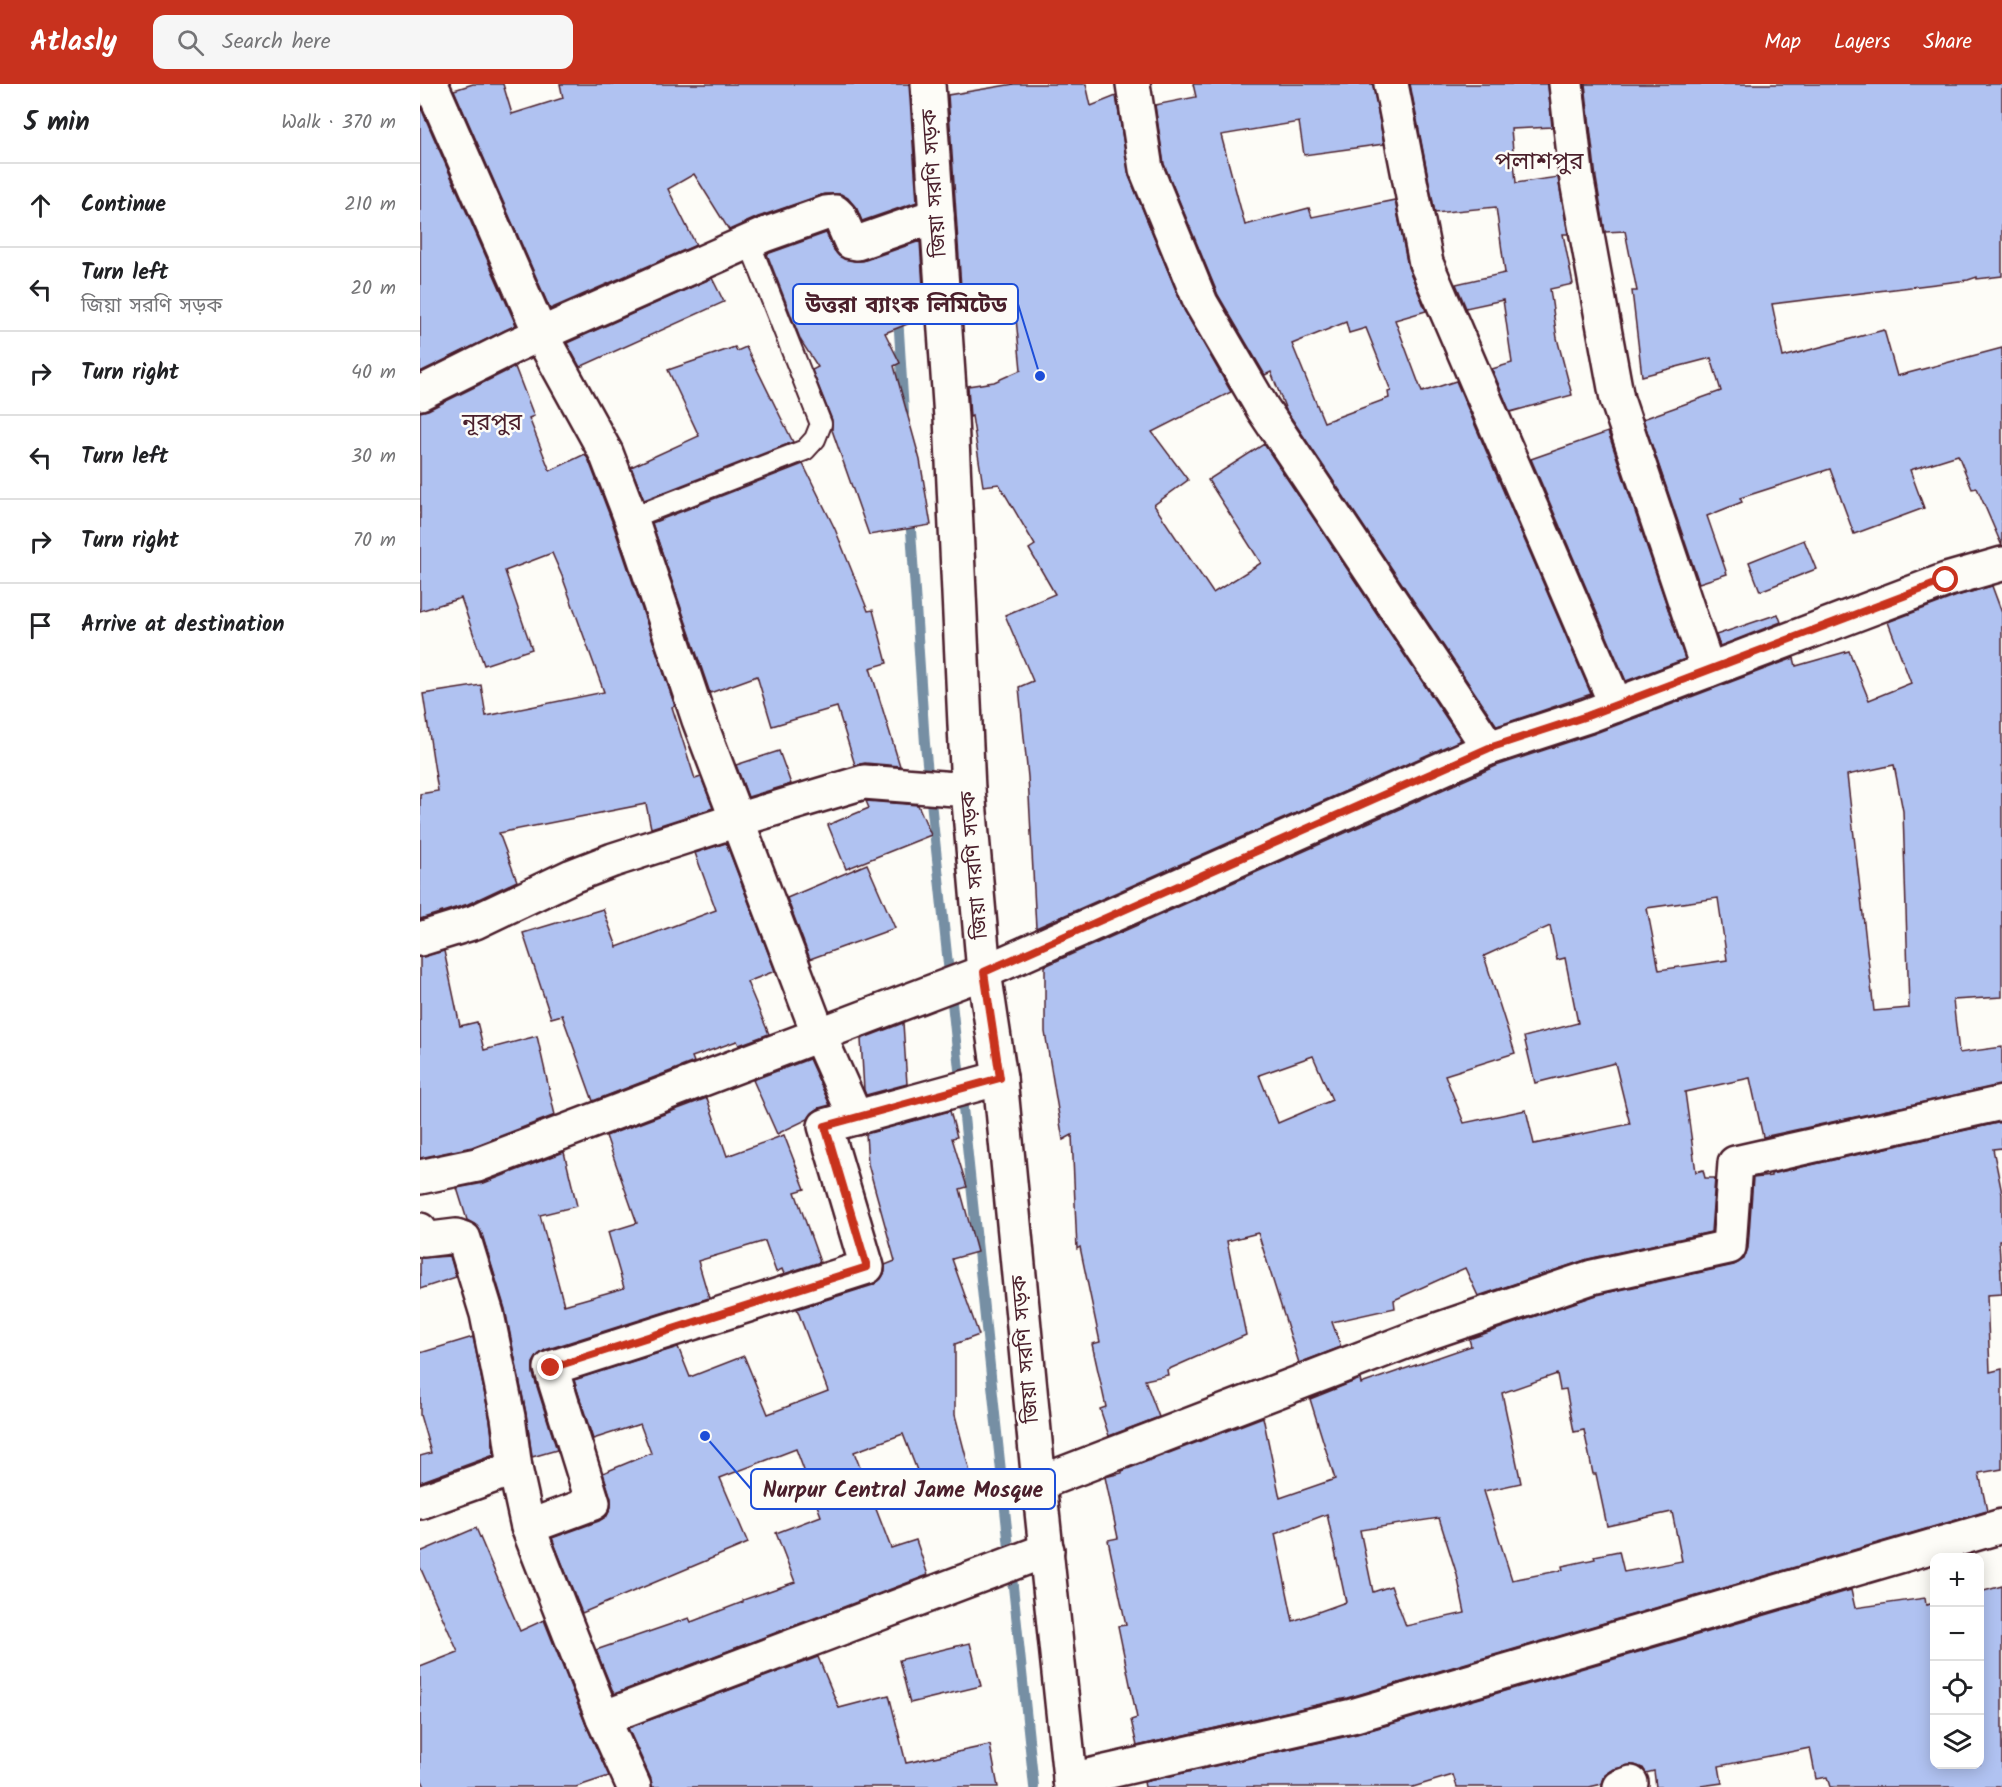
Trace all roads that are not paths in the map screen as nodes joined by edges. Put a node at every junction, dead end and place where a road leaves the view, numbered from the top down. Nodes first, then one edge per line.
1 (430, 84) edge
2 (928, 84) edge
3 (1133, 84) edge
4 (1391, 84) edge
5 (1566, 84) edge
6 (420, 87) edge
7 (937, 215) junction
8 (749, 242) junction
9 (541, 335) junction
10 (420, 393) edge
11 (631, 518) junction
12 (2002, 564) edge
13 (1708, 670) junction
14 (1616, 705) junction
15 (1489, 748) junction
16 (968, 790) junction
17 (737, 820) junction
18 (420, 939) edge
19 (984, 972) junction
20 (819, 1035) junction
21 (1000, 1078) junction
22 (2002, 1103) edge
23 (856, 1118) junction
24 (420, 1177) edge
25 (420, 1230) edge
26 (514, 1468) junction
27 (1039, 1483) junction
28 (420, 1502) edge
29 (2002, 1526) edge
30 (528, 1527) junction
31 (1047, 1550) junction
32 (603, 1718) junction
33 (1071, 1784) edge
34 (627, 1785) edge

1 - 6 street
1 - 9 street
2 - 7 street, জিয়া সরণি সড়ক
3 - 15 street
4 - 14 street
5 - 13 street
7 - 8 street
7 - 16 street, জিয়া সরণি সড়ক
8 - 9 street
8 - 11 lane
9 - 10 street
9 - 11 street
11 - 17 street
12 - 13 street
13 - 14 street
14 - 15 street
15 - 19 street
16 - 17 street
16 - 19 street, জিয়া সরণি সড়ক
17 - 18 street
17 - 20 street
19 - 20 street
19 - 21 street, জিয়া সরণি সড়ক
20 - 23 street
20 - 24 street
21 - 23 street
21 - 27 street, জিয়া সরণি সড়ক
22 - 27 street
23 - 30 street
25 - 26 street
26 - 28 street
26 - 30 street
27 - 31 street, জিয়া সরণি সড়ক
29 - 33 street
30 - 32 street
31 - 32 street
31 - 33 street, জিয়া সরণি সড়ক
32 - 34 street

